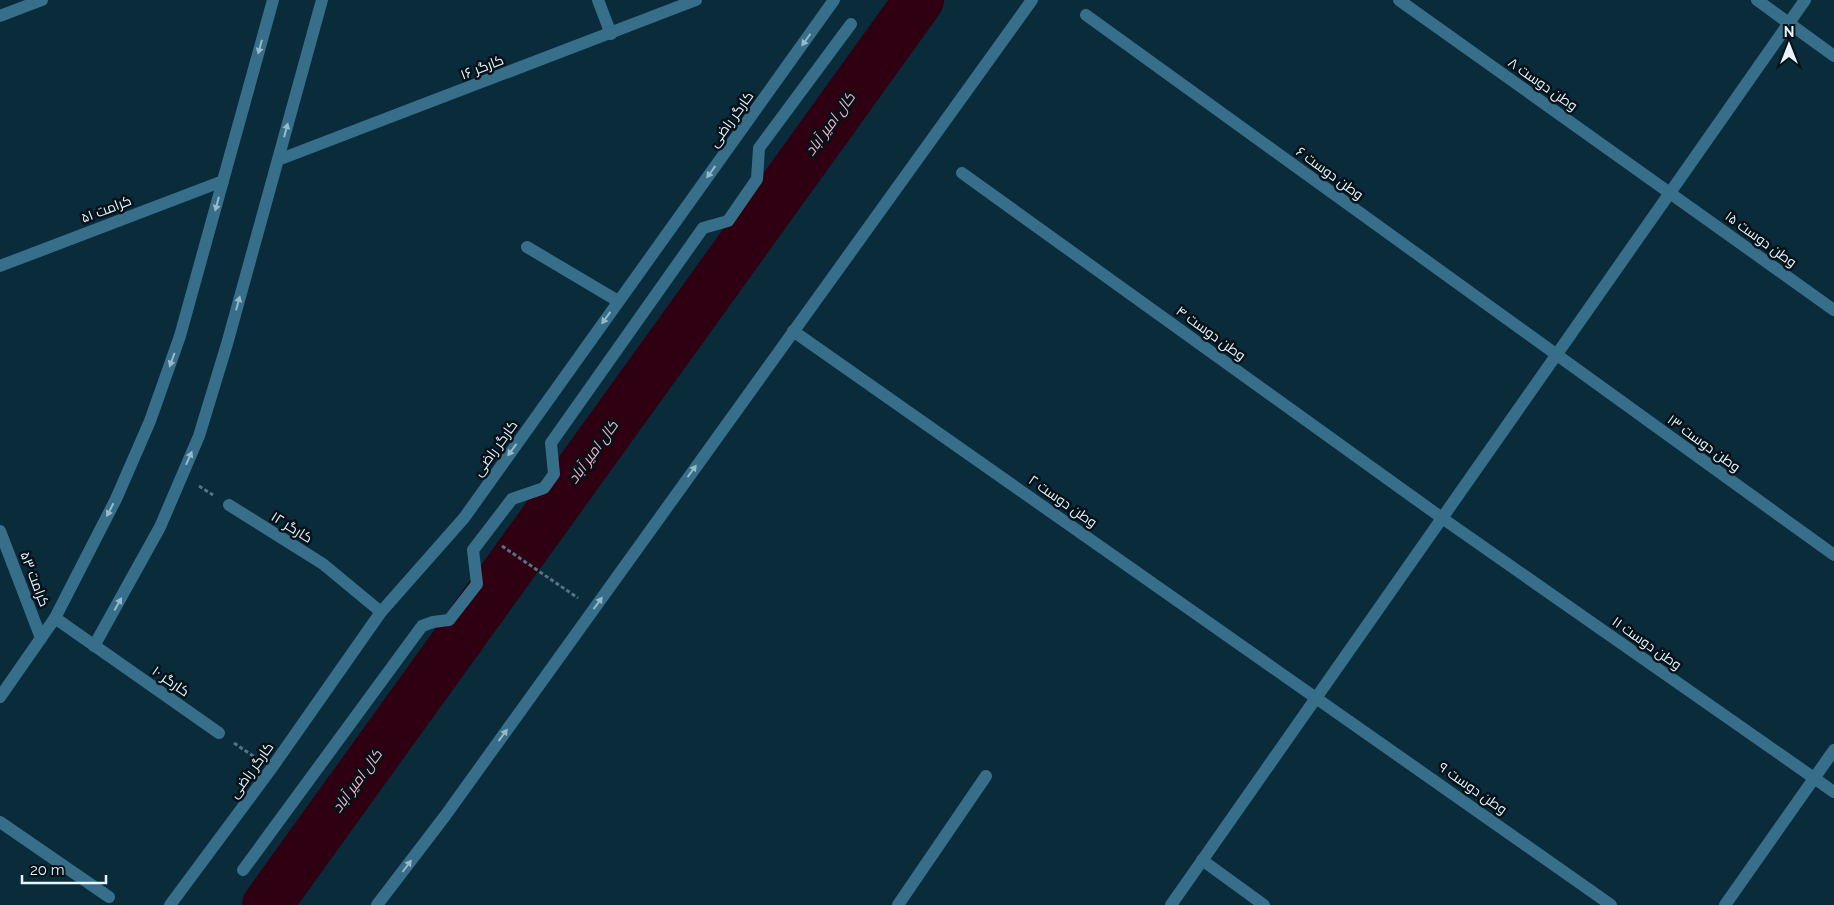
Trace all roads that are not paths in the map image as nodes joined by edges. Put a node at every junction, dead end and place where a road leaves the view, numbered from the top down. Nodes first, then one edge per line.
1 (42, 0) edge
2 (272, 0) edge
3 (322, 0) edge
4 (598, 0) edge
5 (696, 0) edge
6 (834, 0) edge
7 (1032, 0) edge
8 (1399, 0) edge
9 (1757, 0) edge
10 (1805, 0) edge
11 (1086, 15) dead end
12 (0, 16) edge
13 (1789, 23) junction
14 (851, 24) dead end
15 (611, 34) junction
16 (1834, 56) edge
17 (278, 160) junction
18 (962, 173) dead end
19 (223, 181) junction
20 (1670, 193) junction
21 (527, 247) dead end
22 (0, 266) edge
23 (618, 301) junction
24 (1834, 310) edge
25 (793, 331) junction
26 (1556, 354) junction
27 (229, 505) road end
28 (1442, 518) junction
29 (0, 532) edge
30 (1834, 555) edge
31 (381, 612) junction
32 (55, 618) junction
33 (41, 638) junction
34 (94, 646) junction
35 (1317, 696) junction
36 (0, 697) edge
37 (219, 733) road end
38 (1834, 750) edge
39 (986, 776) dead end
40 (1813, 777) junction
41 (1834, 792) edge
42 (0, 822) edge
43 (1202, 860) junction
44 (244, 870) dead end
45 (109, 897) dead end
46 (170, 905) edge
47 (377, 905) edge
48 (898, 905) edge
49 (1171, 905) edge
50 (1264, 905) edge
51 (1611, 905) edge
52 (1725, 905) edge

1 - 12 street
2 -> 19 street
17 -> 3 street
4 - 15 street
5 - 15 street, کارگر ۱۶
6 -> 23 street, کارگر راضی
7 - 25 street
8 - 20 street, وطن دوست ۸
9 - 13 street
10 - 13 street
11 - 26 street, وطن دوست ۶
13 - 16 street
13 - 20 street
14 - 44 street
15 - 17 street, کارگر ۱۶
34 -> 17 street
18 - 28 street, وطن دوست ۴
19 - 22 street, کرامت ۵۱
19 -> 32 street
20 - 24 street, وطن دوست ۱۵
20 - 26 street
21 - 23 street
23 -> 31 street, کارگر راضی
25 - 35 street, وطن دوست ۲
47 -> 25 street
26 - 28 street
26 - 30 street, وطن دوست ۱۳
27 - 31 street, کارگر ۱۲
28 - 35 street
28 - 40 street, وطن دوست ۱۱
29 - 33 street, کرامت ۵۳
31 - 46 street, کارگر راضی
32 - 33 street
32 - 34 street, کارگر ۱۰
33 - 36 street
34 - 37 street, کارگر ۱۰
35 - 43 street
35 - 51 street, وطن دوست ۹
38 - 40 street
39 - 48 street
40 - 41 street, وطن دوست ۱۱
40 - 52 street
42 - 45 street
43 - 49 street
43 - 50 street

